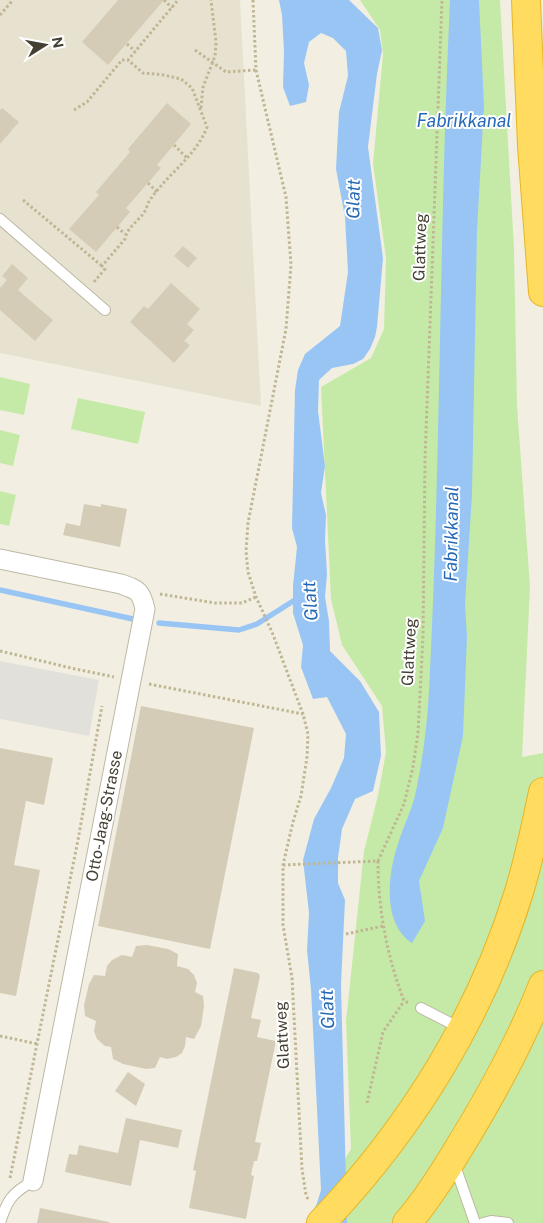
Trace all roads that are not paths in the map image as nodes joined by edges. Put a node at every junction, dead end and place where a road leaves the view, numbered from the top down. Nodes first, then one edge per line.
1 (526, 0) edge
2 (0, 219) edge
3 (543, 292) edge
4 (106, 310) dead end
5 (0, 559) edge
6 (543, 792) edge
7 (543, 985) edge
8 (421, 1008) road end
9 (463, 1030) junction
10 (453, 1158) junction
11 (33, 1181) joint
12 (316, 1214) edge
13 (0, 1223) edge
14 (407, 1223) edge
15 (475, 1223) edge
16 (483, 1223) edge
17 (508, 1223) edge

1 - 3 highway
2 - 4 lane
5 - 11 street, Otto-Jaag-Strasse
6 - 9 highway
7 - 10 highway
8 - 9 lane
9 - 12 highway
10 - 14 highway
10 - 15 lane
11 - 13 lane
16 - 17 lane

